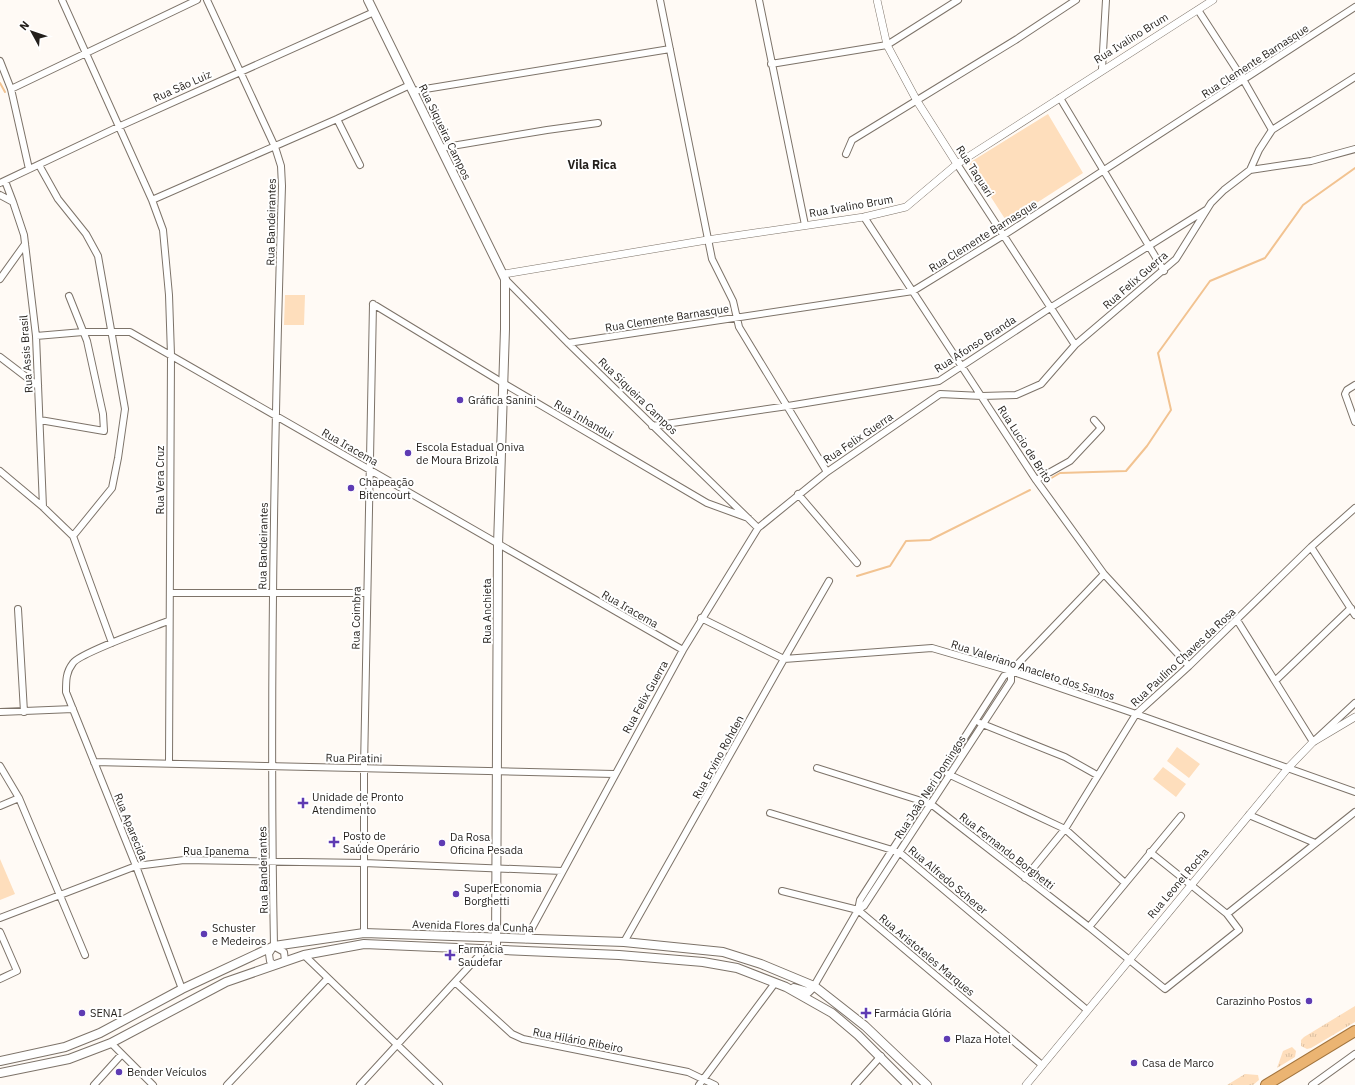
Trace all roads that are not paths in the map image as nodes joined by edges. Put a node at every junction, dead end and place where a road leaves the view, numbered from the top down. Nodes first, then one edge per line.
1 (62, 0) edge
2 (197, 0) edge
3 (207, 0) edge
4 (368, 0) edge
5 (660, 0) edge
6 (759, 0) edge
7 (877, 0) edge
8 (958, 0) edge
9 (1076, 0) edge
10 (1106, 0) edge
11 (1213, 0) edge
12 (1355, 7) edge
13 (1198, 10) junction
14 (374, 12) junction
15 (887, 45) junction
16 (670, 49) junction
17 (85, 53) junction
18 (0, 61) edge
19 (771, 64) junction
20 (1102, 69) junction
21 (240, 71) junction
22 (1355, 77) edge
23 (1244, 80) junction
24 (411, 88) junction
25 (11, 89) junction
26 (1060, 98) junction
27 (918, 101) junction
28 (337, 119) junction
29 (598, 123) dead end
30 (118, 126) junction
31 (1272, 130) junction
32 (276, 147) junction
33 (440, 148) junction
34 (1355, 149) edge
35 (846, 154) dead end
36 (957, 164) junction
37 (39, 165) junction
38 (360, 165) dead end
39 (29, 169) junction
40 (1104, 170) junction
41 (1250, 170) junction
42 (2, 182) edge
43 (0, 195) edge
44 (152, 200) junction
45 (13, 202) junction
46 (1207, 209) junction
47 (864, 217) junction
48 (805, 225) junction
49 (1004, 235) junction
50 (707, 240) junction
51 (25, 244) junction
52 (1150, 247) junction
53 (1164, 271) junction
54 (504, 276) junction
55 (0, 279) edge
56 (913, 291) junction
57 (69, 296) dead end
58 (373, 304) joint
59 (1050, 308) junction
60 (737, 318) junction
61 (83, 332) junction
62 (112, 332) junction
63 (36, 336) junction
64 (568, 343) junction
65 (1075, 345) junction
66 (171, 355) junction
67 (0, 357) edge
68 (961, 367) junction
69 (503, 383) junction
70 (1355, 385) edge
71 (38, 386) junction
72 (982, 396) junction
73 (788, 406) junction
74 (275, 415) junction
75 (40, 420) junction
76 (1094, 420) dead end
77 (1355, 422) edge
78 (652, 426) junction
79 (369, 469) junction
80 (0, 471) edge
81 (827, 472) junction
82 (1036, 480) junction
83 (798, 494) junction
84 (43, 507) junction
85 (1354, 509) edge
86 (748, 518) junction
87 (758, 528) junction
88 (73, 536) junction
89 (498, 545) junction
90 (1311, 547) junction
91 (857, 563) dead end
92 (1104, 574) junction
93 (829, 582) dead end
94 (170, 592) junction
95 (367, 593) junction
96 (272, 594) junction
97 (1351, 608) junction
98 (18, 609) dead end
99 (1355, 615) edge
100 (702, 618) junction
101 (1237, 620) junction
102 (168, 621) junction
103 (112, 643) junction
104 (682, 650) junction
105 (784, 659) junction
106 (1190, 666) junction
107 (1011, 672) junction
108 (1276, 680) junction
109 (1355, 702) edge
110 (73, 709) junction
111 (0, 712) edge
112 (24, 712) junction
113 (1136, 714) junction
114 (1355, 717) edge
115 (975, 721) junction
116 (983, 724) junction
117 (1313, 742) junction
118 (94, 762) junction
119 (169, 762) junction
120 (0, 766) edge
121 (272, 766) junction
122 (364, 768) junction
123 (817, 768) dead end
124 (1288, 768) junction
125 (498, 770) junction
126 (943, 771) junction
127 (614, 774) junction
128 (950, 775) junction
129 (1098, 776) junction
130 (1355, 792) edge
131 (19, 798) junction
132 (924, 800) junction
133 (931, 804) junction
134 (0, 806) edge
135 (1355, 812) edge
136 (770, 813) dead end
137 (1249, 815) junction
138 (1181, 816) dead end
139 (1065, 829) junction
140 (1315, 843) junction
141 (893, 849) junction
142 (899, 852) junction
143 (1150, 852) junction
144 (272, 862) junction
145 (364, 863) junction
146 (136, 866) junction
147 (497, 868) junction
148 (562, 871) junction
149 (1025, 878) junction
150 (1125, 883) junction
151 (1192, 884) junction
152 (782, 891) dead end
153 (59, 894) junction
154 (858, 910) junction
155 (1227, 914) junction
156 (0, 918) edge
157 (1090, 927) junction
158 (0, 932) edge
159 (364, 933) junction
160 (496, 937) junction
161 (526, 939) junction
162 (624, 942) junction
163 (274, 946) junction
164 (486, 948) junction
165 (496, 949) junction
166 (85, 955) dead end
167 (304, 955) junction
168 (1128, 960) junction
169 (285, 961) junction
170 (274, 965) junction
171 (795, 978) junction
172 (0, 979) edge
173 (327, 979) junction
174 (455, 982) junction
175 (775, 983) junction
176 (814, 986) junction
177 (786, 987) junction
178 (182, 988) junction
179 (1087, 1010) junction
180 (1355, 1031) edge
181 (111, 1043) junction
182 (397, 1045) junction
183 (122, 1054) junction
184 (1355, 1054) edge
185 (881, 1056) junction
186 (0, 1061) edge
187 (1042, 1065) junction
188 (0, 1073) edge
189 (704, 1078) junction
190 (94, 1085) edge
191 (153, 1085) edge
192 (227, 1085) edge
193 (360, 1085) edge
194 (439, 1085) edge
195 (699, 1085) edge
196 (715, 1085) edge
197 (855, 1085) edge
198 (908, 1085) edge
199 (927, 1085) edge
200 (1026, 1085) edge
201 (1266, 1085) edge
202 (1312, 1085) edge

1 - 17 street, Rua Vera Cruz
2 - 17 street
3 - 21 street, Rua Bandeirantes
4 - 14 main road, Rua Siqueira Campos
5 - 16 street
6 - 19 street
7 - 15 street, Rua Taquari
8 - 15 street
9 - 27 street
10 - 20 street
11 - 13 street, Rua Ivalino Brum
12 - 23 street, Rua Clemente Barnasque
13 - 20 street, Rua Ivalino Brum
13 - 23 street
14 - 21 street, Rua São Luiz
14 - 24 main road, Rua Siqueira Campos
15 - 19 street
15 - 27 street, Rua Taquari
16 - 24 street
16 - 50 street
17 - 25 street
17 - 30 street, Rua Vera Cruz
18 - 25 street
19 - 48 street
20 - 26 street, Rua Ivalino Brum
21 - 30 street, Rua São Luiz
21 - 32 street, Rua Bandeirantes
22 - 31 street
23 - 31 street
23 - 40 street, Rua Clemente Barnasque
24 - 28 street
24 - 33 main road, Rua Siqueira Campos
25 - 39 street
26 - 36 street, Rua Ivalino Brum
26 - 40 street
27 - 35 street
27 - 36 street, Rua Taquari
28 - 32 street
28 - 38 street
29 - 33 street
30 - 37 street, Rua São Luiz
30 - 44 street, Rua Vera Cruz
31 - 41 street
32 - 44 street
32 - 74 street, Rua Bandeirantes
33 - 54 main road, Rua Siqueira Campos
34 - 41 street, Rua Felix Guerra
36 - 47 street, Rua Ivalino Brum
36 - 49 street, Rua Taquari
37 - 39 street, Rua São Luiz
37 - 62 street
39 - 42 street, Rua São Luiz
40 - 49 street, Rua Clemente Barnasque
40 - 52 street
41 - 46 street, Rua Felix Guerra
42 - 45 street, Rua Assis Brasil
43 - 45 street
44 - 66 street, Rua Vera Cruz
45 - 51 street, Rua Assis Brasil
46 - 52 street, Rua Afonso Branda
46 - 53 street, Rua Felix Guerra
47 - 48 street, Rua Ivalino Brum
47 - 56 street, Rua Lucio de Brito
48 - 50 street, Rua Ivalino Brum
49 - 56 street, Rua Clemente Barnasque
49 - 59 street, Rua Taquari
50 - 54 street, Rua Ivalino Brum
50 - 60 street
51 - 55 street
51 - 63 street, Rua Assis Brasil
52 - 53 street
52 - 59 street, Rua Afonso Branda
53 - 65 street, Rua Felix Guerra
54 - 64 street, Rua Siqueira Campos
54 - 69 main road, Rua Anchieta
56 - 60 street, Rua Clemente Barnasque
56 - 68 street, Rua Lucio de Brito
57 - 61 street
58 - 69 street, Rua Inhandui
58 - 79 street, Rua Coimbra
59 - 65 street, Rua Taquari
59 - 68 street, Rua Afonso Branda
60 - 64 street, Rua Clemente Barnasque
60 - 73 street
61 - 62 street, Rua Iracema
61 - 63 street, Rua Iracema
61 - 75 street
62 - 66 street, Rua Iracema
62 - 88 street
63 - 71 street, Rua Assis Brasil
64 - 78 street, Rua Siqueira Campos
65 - 72 street, Rua Felix Guerra
66 - 74 street, Rua Iracema
66 - 94 street, Rua Vera Cruz
67 - 71 street
68 - 72 street, Rua Lucio de Brito
68 - 73 street, Rua Afonso Branda
69 - 86 street, Rua Inhandui
69 - 89 main road, Rua Anchieta
70 - 77 street
71 - 75 street, Rua Assis Brasil
72 - 81 street, Rua Felix Guerra
72 - 82 street, Rua Lucio de Brito
73 - 78 street, Rua Afonso Branda
73 - 81 street
74 - 79 street, Rua Iracema
74 - 96 street, Rua Bandeirantes
75 - 84 street, Rua Assis Brasil
76 - 82 street
78 - 86 street, Rua Siqueira Campos
79 - 89 street, Rua Iracema
79 - 95 street, Rua Coimbra
80 - 84 street
81 - 83 street, Rua Felix Guerra
82 - 92 street, Rua Lucio de Brito
83 - 87 street, Rua Felix Guerra
83 - 91 street
84 - 88 street
85 - 90 street, Rua Paulino Chaves da Rosa
86 - 87 street, Rua Siqueira Campos
87 - 100 street, Rua Felix Guerra
88 - 103 street
89 - 104 street, Rua Iracema
89 - 125 main road, Rua Anchieta
90 - 97 street
90 - 101 street, Rua Paulino Chaves da Rosa
92 - 106 street, Rua Lucio de Brito
92 - 107 street, Rua João Neri Domingos
93 - 105 street, Rua Ervino Rohden
94 - 96 street
94 - 102 street, Rua Vera Cruz
95 - 96 street
95 - 122 street, Rua Coimbra
96 - 121 street, Rua Bandeirantes
97 - 99 street
97 - 108 street
98 - 112 street
100 - 104 street, Rua Felix Guerra
100 - 105 street
101 - 106 street, Rua Paulino Chaves da Rosa
101 - 108 street
102 - 103 street
102 - 119 street, Rua Vera Cruz
103 - 110 street, Rua Aparecida
104 - 127 street, Rua Felix Guerra
105 - 107 street, Rua Valeriano Anacleto dos Santos
105 - 162 street, Rua Ervino Rohden
106 - 113 street, Rua Paulino Chaves da Rosa
107 - 113 street, Rua Valeriano Anacleto dos Santos
107 - 115 street, Rua João Neri Domingos
107 - 116 street, Rua João Neri Domingos
108 - 117 street
109 - 117 street, Rua Leonel Rocha
110 - 112 street
110 - 118 street, Rua Aparecida
111 - 112 street
113 - 124 street, Rua Valeriano Anacleto dos Santos
113 - 129 street, Rua Paulino Chaves da Rosa
114 - 117 street
115 - 116 street
115 - 126 street, Rua João Neri Domingos
116 - 128 street, Rua João Neri Domingos
116 - 129 street
117 - 124 street, Rua Leonel Rocha
118 - 119 street, Rua Piratini
118 - 146 street, Rua Aparecida
119 - 121 street, Rua Piratini
120 - 131 street
121 - 122 street, Rua Piratini
121 - 144 street, Rua Bandeirantes
122 - 125 street, Rua Piratini
122 - 145 street, Rua Coimbra
123 - 132 street, Rua Fernando Borghetti
124 - 130 street, Rua Valeriano Anacleto dos Santos
124 - 137 street, Rua Leonel Rocha
125 - 127 street, Rua Piratini
125 - 147 main road, Rua Anchieta
126 - 128 street
126 - 132 street, Rua João Neri Domingos
127 - 148 street, Rua Felix Guerra
128 - 133 street, Rua João Neri Domingos
128 - 139 street
129 - 139 street, Rua Paulino Chaves da Rosa
131 - 134 street
131 - 153 street
132 - 133 street, Rua Fernando Borghetti
132 - 141 street, Rua João Neri Domingos
133 - 142 street, Rua João Neri Domingos
133 - 149 street, Rua Fernando Borghetti
135 - 140 street
136 - 141 street, Rua Alfredo Scherer
137 - 140 street
137 - 151 street, Rua Leonel Rocha
138 - 143 street
139 - 149 street, Rua Paulino Chaves da Rosa
139 - 150 street
140 - 155 street
141 - 142 street, Rua Alfredo Scherer
141 - 154 street, Rua João Neri Domingos
142 - 154 street, Rua João Neri Domingos
142 - 179 street, Rua Alfredo Scherer
143 - 150 street
143 - 151 street
144 - 145 street, Rua Ipanema
144 - 146 street, Rua Ipanema
144 - 163 street, Rua Bandeirantes
145 - 147 street, Rua Ipanema
145 - 159 street, Rua Coimbra
146 - 153 street, Rua Ipanema
146 - 178 street, Rua Aparecida
147 - 148 street, Rua Ipanema
147 - 160 main road, Rua Anchieta
148 - 161 street, Rua Felix Guerra
149 - 157 street, Rua Fernando Borghetti
150 - 157 street
151 - 155 street
151 - 168 street, Rua Leonel Rocha
152 - 154 street, Rua Aristoteles Marques
153 - 156 street, Rua Ipanema
153 - 166 street
154 - 176 street, Rua João Neri Domingos
154 - 187 street, Rua Aristoteles Marques
155 - 168 street, Rua Fernando Borghetti
157 - 168 street, Rua Fernando Borghetti
158 - 172 street
159 - 160 main road, Avenida Flores da Cunha
159 - 163 main road, Avenida Flores da Cunha
160 - 161 main road, Avenida Flores da Cunha
160 - 165 main road, Rua Anchieta
161 - 162 main road, Avenida Flores da Cunha
162 - 171 main road, Avenida Flores da Cunha
163 - 169 street
163 - 170 street
163 - 178 main road, Avenida Flores da Cunha
164 - 165 main road, Avenida Flores da Cunha
164 - 167 main road, Avenida Flores da Cunha
164 - 174 street
165 - 175 main road, Avenida Flores da Cunha
167 - 169 main road, Avenida Flores da Cunha
167 - 173 street
168 - 179 street, Rua Leonel Rocha
169 - 170 main road, Avenida Flores da Cunha
170 - 181 main road, Avenida Flores da Cunha
171 - 175 main road
171 - 176 main road, Avenida Flores da Cunha
173 - 182 street
173 - 192 street
174 - 182 street
174 - 189 street, Rua Hilário Ribeiro
175 - 177 main road, Avenida Flores da Cunha
175 - 189 street
176 - 177 main road
176 - 199 main road, Avenida Flores da Cunha
177 - 185 main road, Avenida Flores da Cunha
178 - 186 main road, Avenida Flores da Cunha
179 - 187 street, Rua Leonel Rocha
180 - 201 highway
181 - 183 street
181 - 188 main road, Avenida Flores da Cunha
182 - 193 street
182 - 194 street
183 - 190 street
183 - 191 street
184 - 202 street
185 - 197 street
185 - 198 main road, Avenida Flores da Cunha
187 - 200 street, Rua Leonel Rocha
189 - 195 street
189 - 196 street, Rua Hilário Ribeiro

